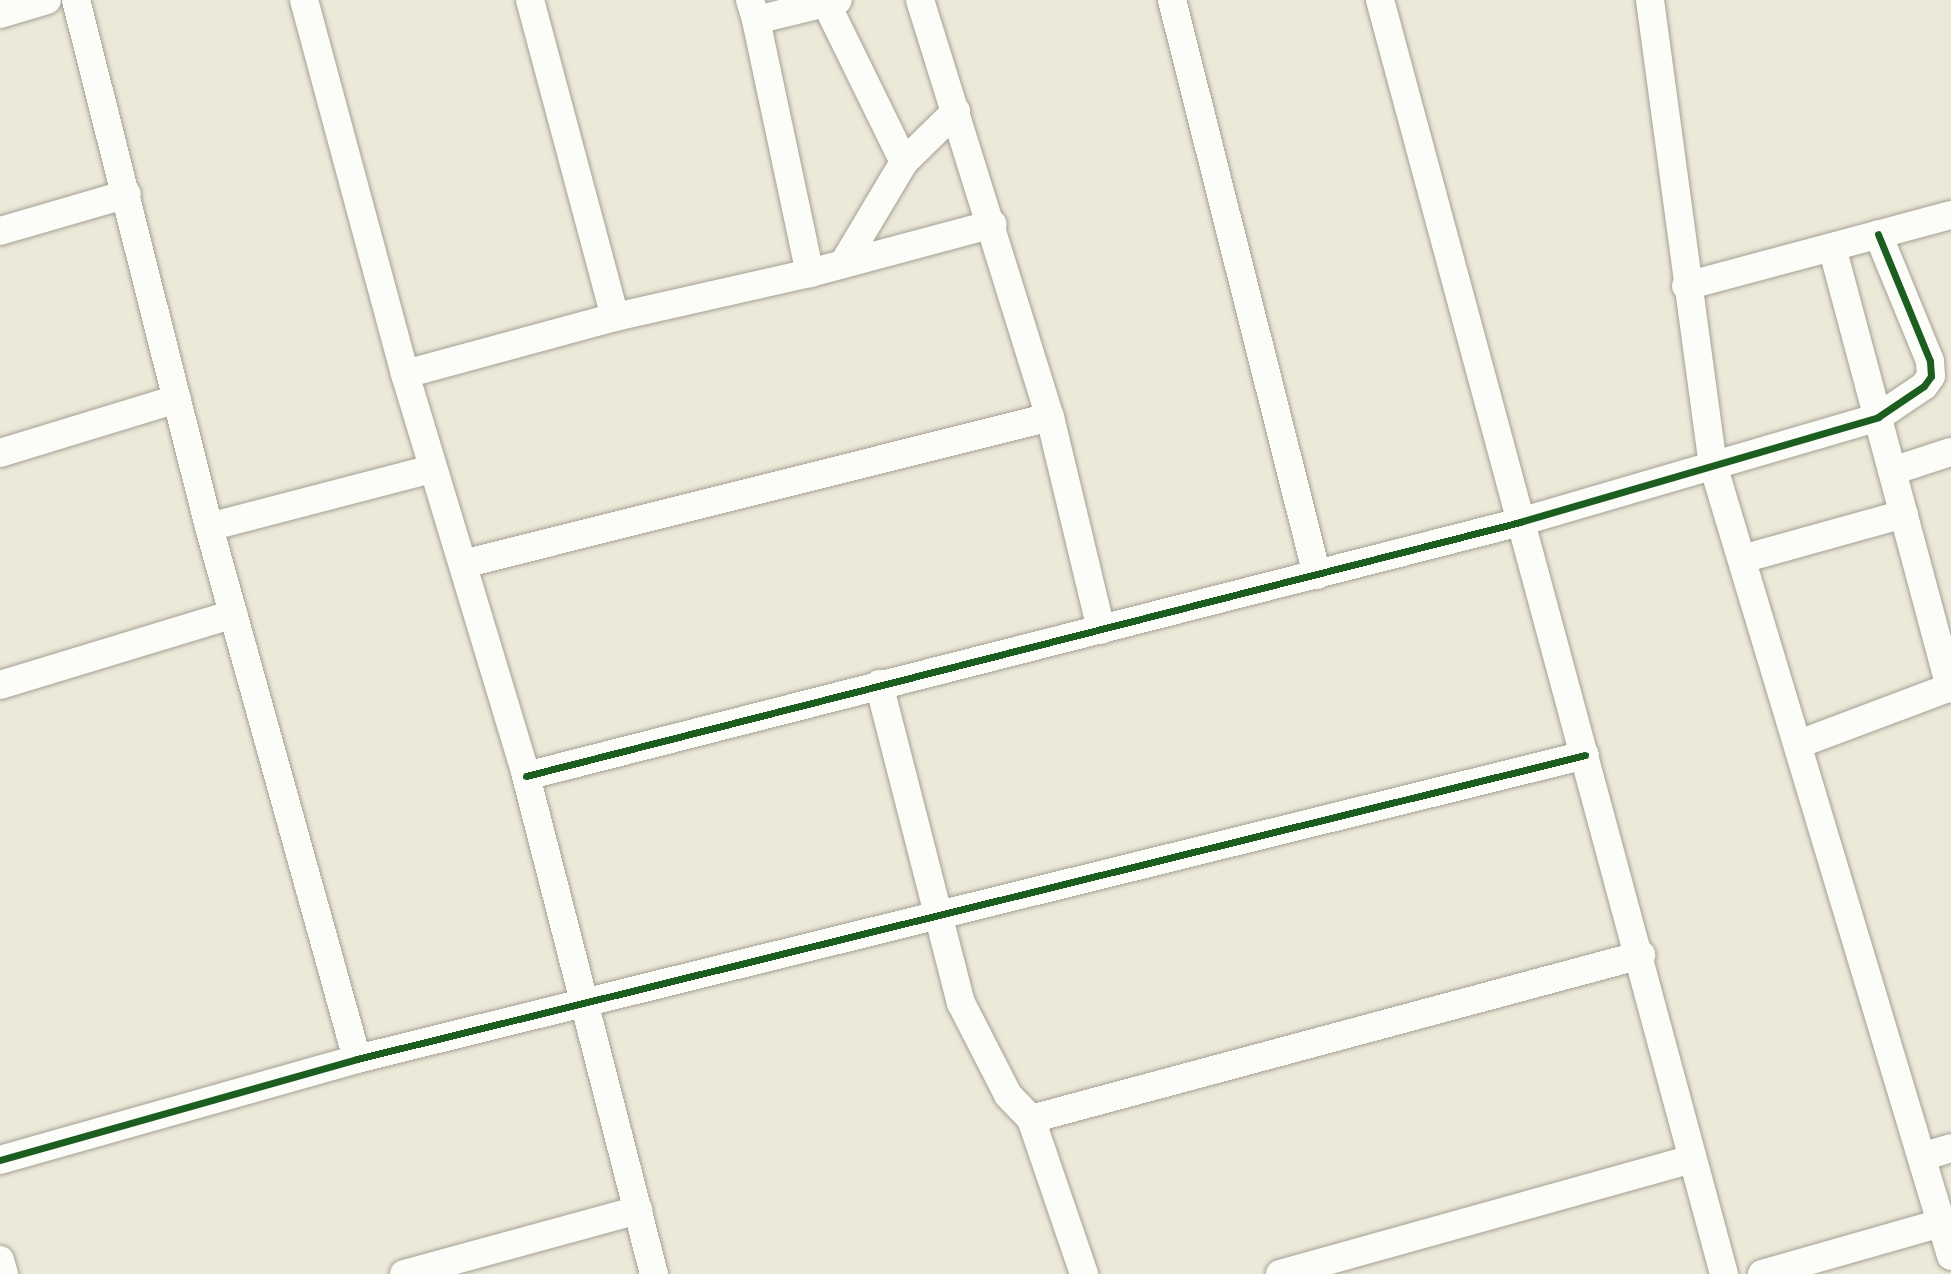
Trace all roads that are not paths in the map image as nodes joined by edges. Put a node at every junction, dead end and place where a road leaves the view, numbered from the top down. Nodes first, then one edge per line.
1 (47, 0) edge
2 (76, 0) edge
3 (304, 0) edge
4 (530, 0) edge
5 (920, 0) edge
6 (1172, 0) edge
7 (1380, 0) edge
8 (1650, 0) edge
9 (832, 1) edge
10 (753, 10) edge
11 (0, 14) edge
12 (956, 111) junction
13 (904, 162) junction
14 (127, 194) junction
15 (1951, 215) edge
16 (993, 224) junction
17 (0, 232) edge
18 (1878, 234) junction
19 (1832, 247) junction
20 (845, 261) junction
21 (810, 273) junction
22 (1686, 286) junction
23 (615, 317) junction
24 (405, 374) junction
25 (177, 399) junction
26 (1050, 417) junction
27 (1878, 417) junction
28 (1951, 452) edge
29 (0, 453) edge
30 (1713, 465) junction
31 (432, 469) junction
32 (1892, 471) junction
33 (1904, 514) junction
34 (1520, 522) junction
35 (209, 527) junction
36 (1742, 559) junction
37 (463, 564) junction
38 (1317, 575) junction
39 (233, 614) junction
40 (1101, 630) junction
41 (878, 684) junction
42 (0, 685) edge
43 (1950, 687) edge
44 (1799, 744) junction
45 (1585, 755) junction
46 (526, 776) junction
47 (939, 915) junction
48 (1641, 955) junction
49 (586, 1003) junction
50 (357, 1059) junction
51 (1031, 1119) junction
52 (1951, 1148) edge
53 (1922, 1157) junction
54 (1691, 1159) junction
55 (0, 1160) edge
56 (638, 1210) junction
57 (1941, 1223) junction
58 (1951, 1256) edge
59 (0, 1260) edge
60 (1299, 1272) edge
61 (4, 1274) edge
62 (404, 1274) edge
63 (654, 1274) edge
64 (1084, 1274) edge
65 (1724, 1274) edge
66 (1762, 1274) edge

1 - 11 street
2 - 14 street
3 - 24 street
4 - 23 street
5 - 12 street
6 - 38 street
7 - 34 street
8 - 22 street
9 - 10 street
9 - 13 street
10 - 21 street
12 - 13 street
12 - 16 street
13 - 20 street
14 - 17 street
14 - 25 street
15 - 18 street
16 - 20 street
16 - 26 street
18 - 19 street
18 - 27 street
19 - 22 street
19 - 27 street
20 - 21 street
21 - 23 street
22 - 30 street
23 - 24 street
24 - 31 street
25 - 29 street
25 - 35 street
26 - 37 street
26 - 40 street
27 - 30 street
27 - 32 street
28 - 32 street
30 - 34 street
30 - 36 street
31 - 35 street
31 - 37 street
32 - 33 street
33 - 36 street
33 - 43 street
34 - 38 street
34 - 45 street
35 - 39 street
36 - 44 street
37 - 46 street
38 - 40 street
39 - 42 street
39 - 50 street
40 - 41 street
41 - 46 street
41 - 47 street
43 - 44 street
44 - 53 street
45 - 47 street
45 - 48 street
46 - 49 street
47 - 49 street
47 - 51 street
48 - 51 street
48 - 54 street
49 - 50 street
49 - 56 street
50 - 55 street
51 - 64 street
52 - 53 street
53 - 57 street
54 - 60 street
54 - 65 street
56 - 62 street
56 - 63 street
57 - 58 street
57 - 66 street
59 - 61 street

